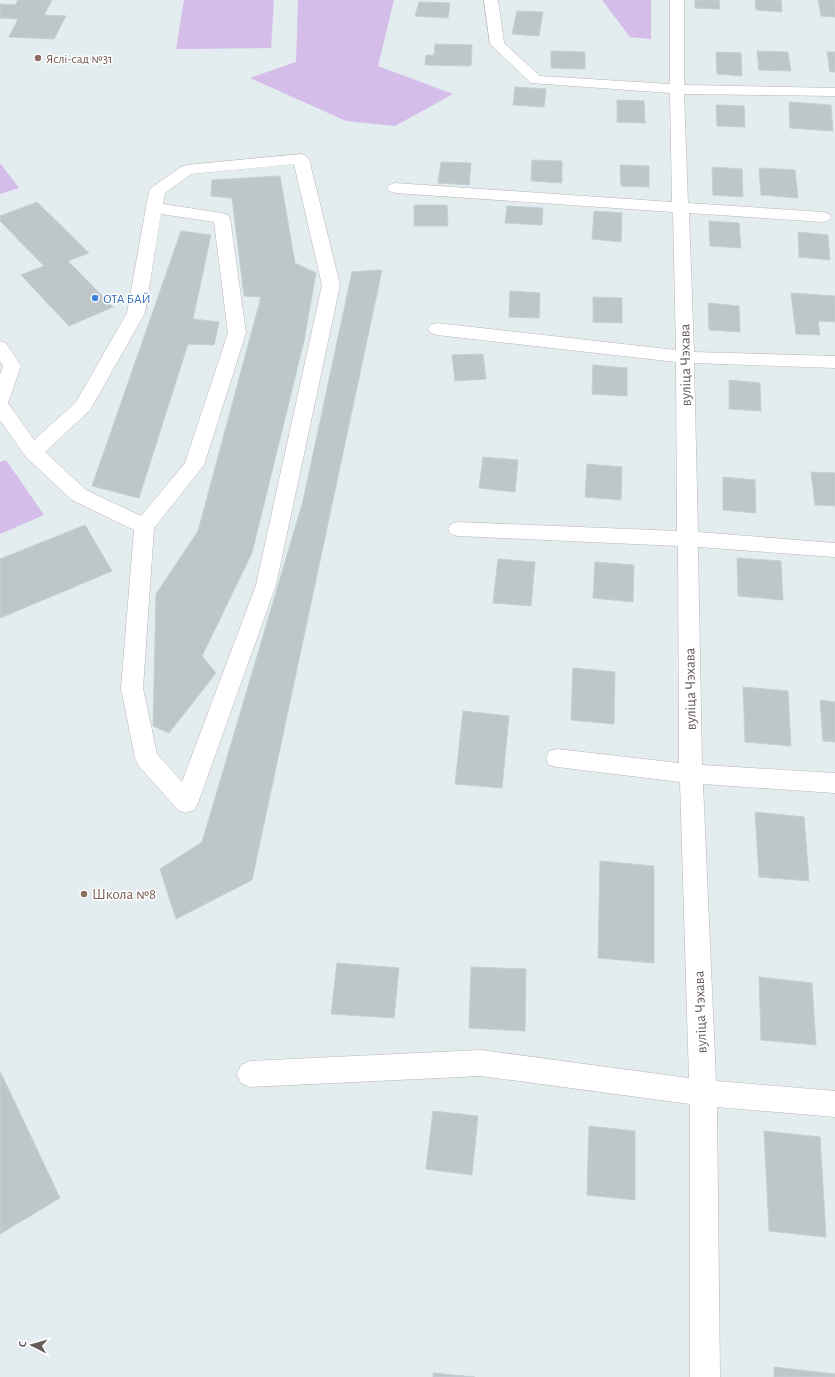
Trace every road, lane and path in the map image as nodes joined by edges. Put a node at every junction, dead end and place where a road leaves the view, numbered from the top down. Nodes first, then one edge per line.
1 (491, 0) edge
2 (677, 0) edge
3 (677, 89) junction
4 (835, 92) edge
5 (395, 188) dead end
6 (682, 207) junction
7 (154, 208) junction
8 (823, 217) dead end
9 (437, 329) dead end
10 (0, 347) edge
11 (685, 357) junction
12 (835, 362) edge
13 (0, 401) edge
14 (0, 406) edge
15 (34, 452) junction
16 (144, 526) junction
17 (458, 529) dead end
18 (688, 539) junction
19 (835, 550) edge
20 (557, 758) dead end
21 (691, 774) junction
22 (835, 783) edge
23 (250, 1074) dead end
24 (703, 1093) junction
25 (835, 1104) edge
26 (705, 1377) edge

1 - 3 street
2 - 3 street, вуліца Чэхава
3 - 4 street
3 - 6 street, вуліца Чэхава
5 - 6 street
6 - 8 street
6 - 11 street, вуліца Чэхава
7 - 15 street
7 - 16 street
7 - 16 street
9 - 11 street
10 - 13 street
11 - 12 street
11 - 18 street, вуліца Чэхава
14 - 15 street
15 - 16 street
17 - 18 street
18 - 19 street
18 - 21 street, вуліца Чэхава
20 - 21 street
21 - 22 street
21 - 24 street, вуліца Чэхава
23 - 24 street
24 - 25 street
24 - 26 street, вуліца Чэхава

